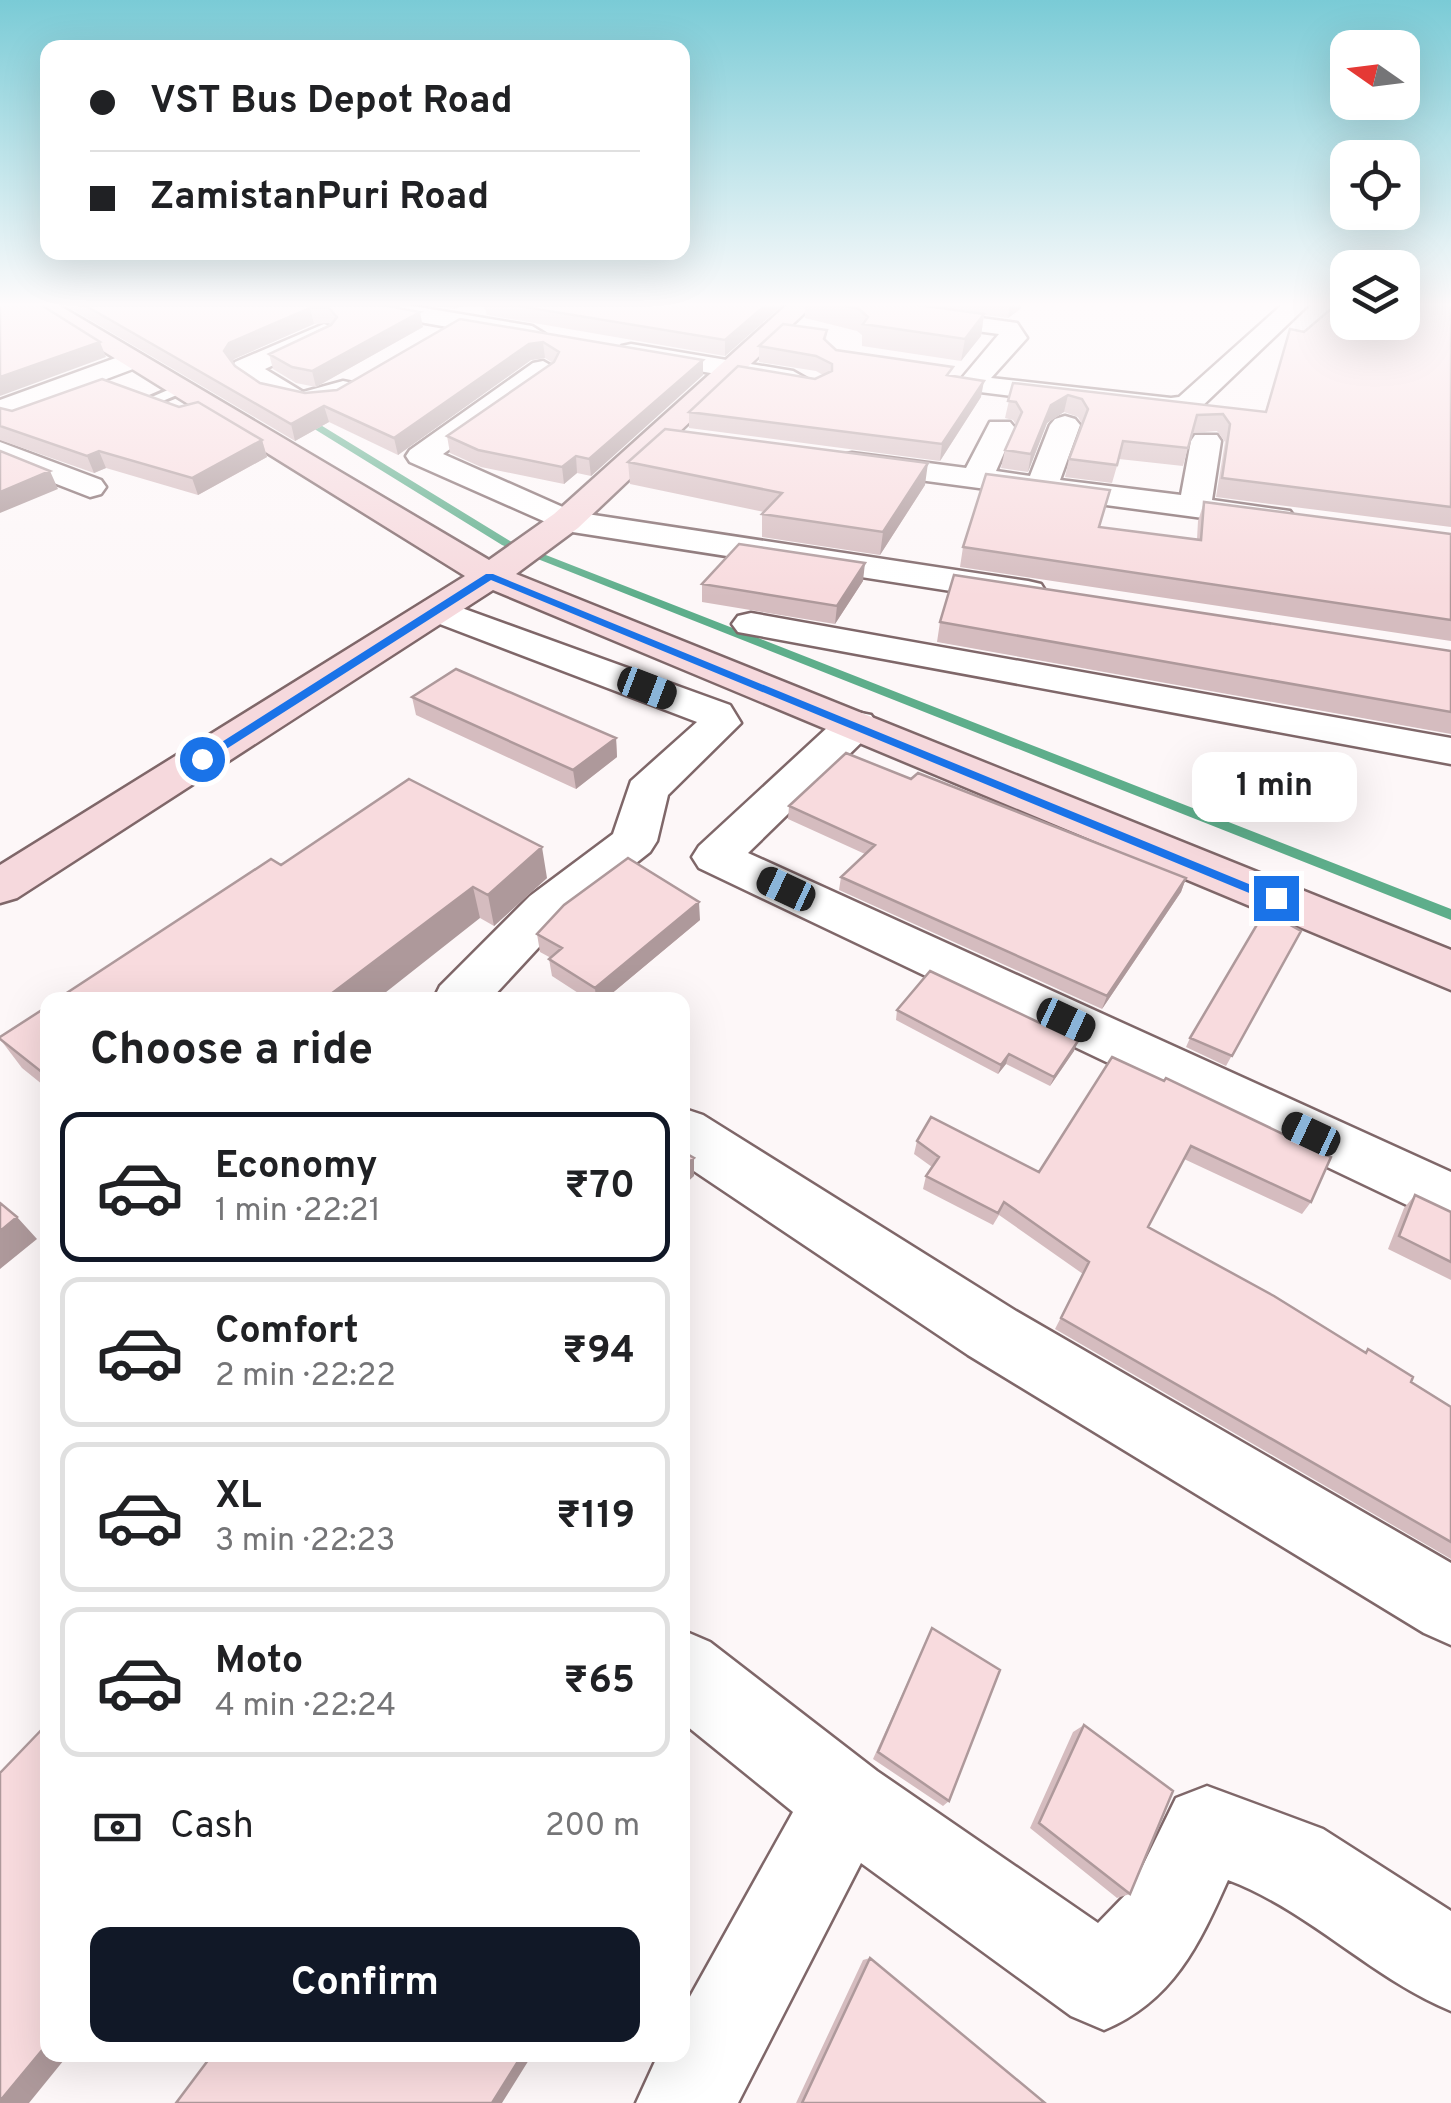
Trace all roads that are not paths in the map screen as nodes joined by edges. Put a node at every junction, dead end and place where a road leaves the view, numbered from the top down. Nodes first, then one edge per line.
1 (43, 401) edge
2 (172, 401) edge
3 (497, 401) edge
4 (695, 401) edge
5 (1131, 401) edge
6 (1188, 401) edge
7 (6, 415) edge
8 (1064, 424) edge
9 (1000, 428) dead end
10 (656, 436) junction
11 (1206, 440) edge
12 (695, 441) edge
13 (0, 451) edge
14 (812, 456) edge
15 (977, 478) junction
16 (1042, 486) junction
17 (90, 487) dead end
18 (1196, 506) junction
19 (1314, 522) edge
20 (553, 530) junction
21 (498, 570) junction
22 (1058, 596) edge
23 (437, 610) junction
24 (751, 624) dead end
25 (856, 724) junction
26 (1451, 751) edge
27 (0, 887) edge
28 (1451, 972) edge
29 (467, 992) edge
30 (690, 1137) edge
31 (1451, 1200) edge
32 (1451, 1606) edge
33 (690, 1676) edge
34 (847, 1801) junction
35 (1451, 1965) edge
36 (685, 2103) edge

1 - 7 street
2 - 21 street
3 - 20 street
4 - 10 street
5 - 6 street
8 - 16 street
9 - 15 street
10 - 12 street
10 - 20 street
11 - 18 street
13 - 17 street
14 - 15 street
15 - 16 street
16 - 18 street
18 - 19 street
20 - 21 street
20 - 22 street
21 - 23 street
21 - 25 street
23 - 27 street
23 - 29 street
24 - 26 street
25 - 28 street
25 - 31 street
30 - 32 street
33 - 34 street
34 - 35 street
34 - 36 street

